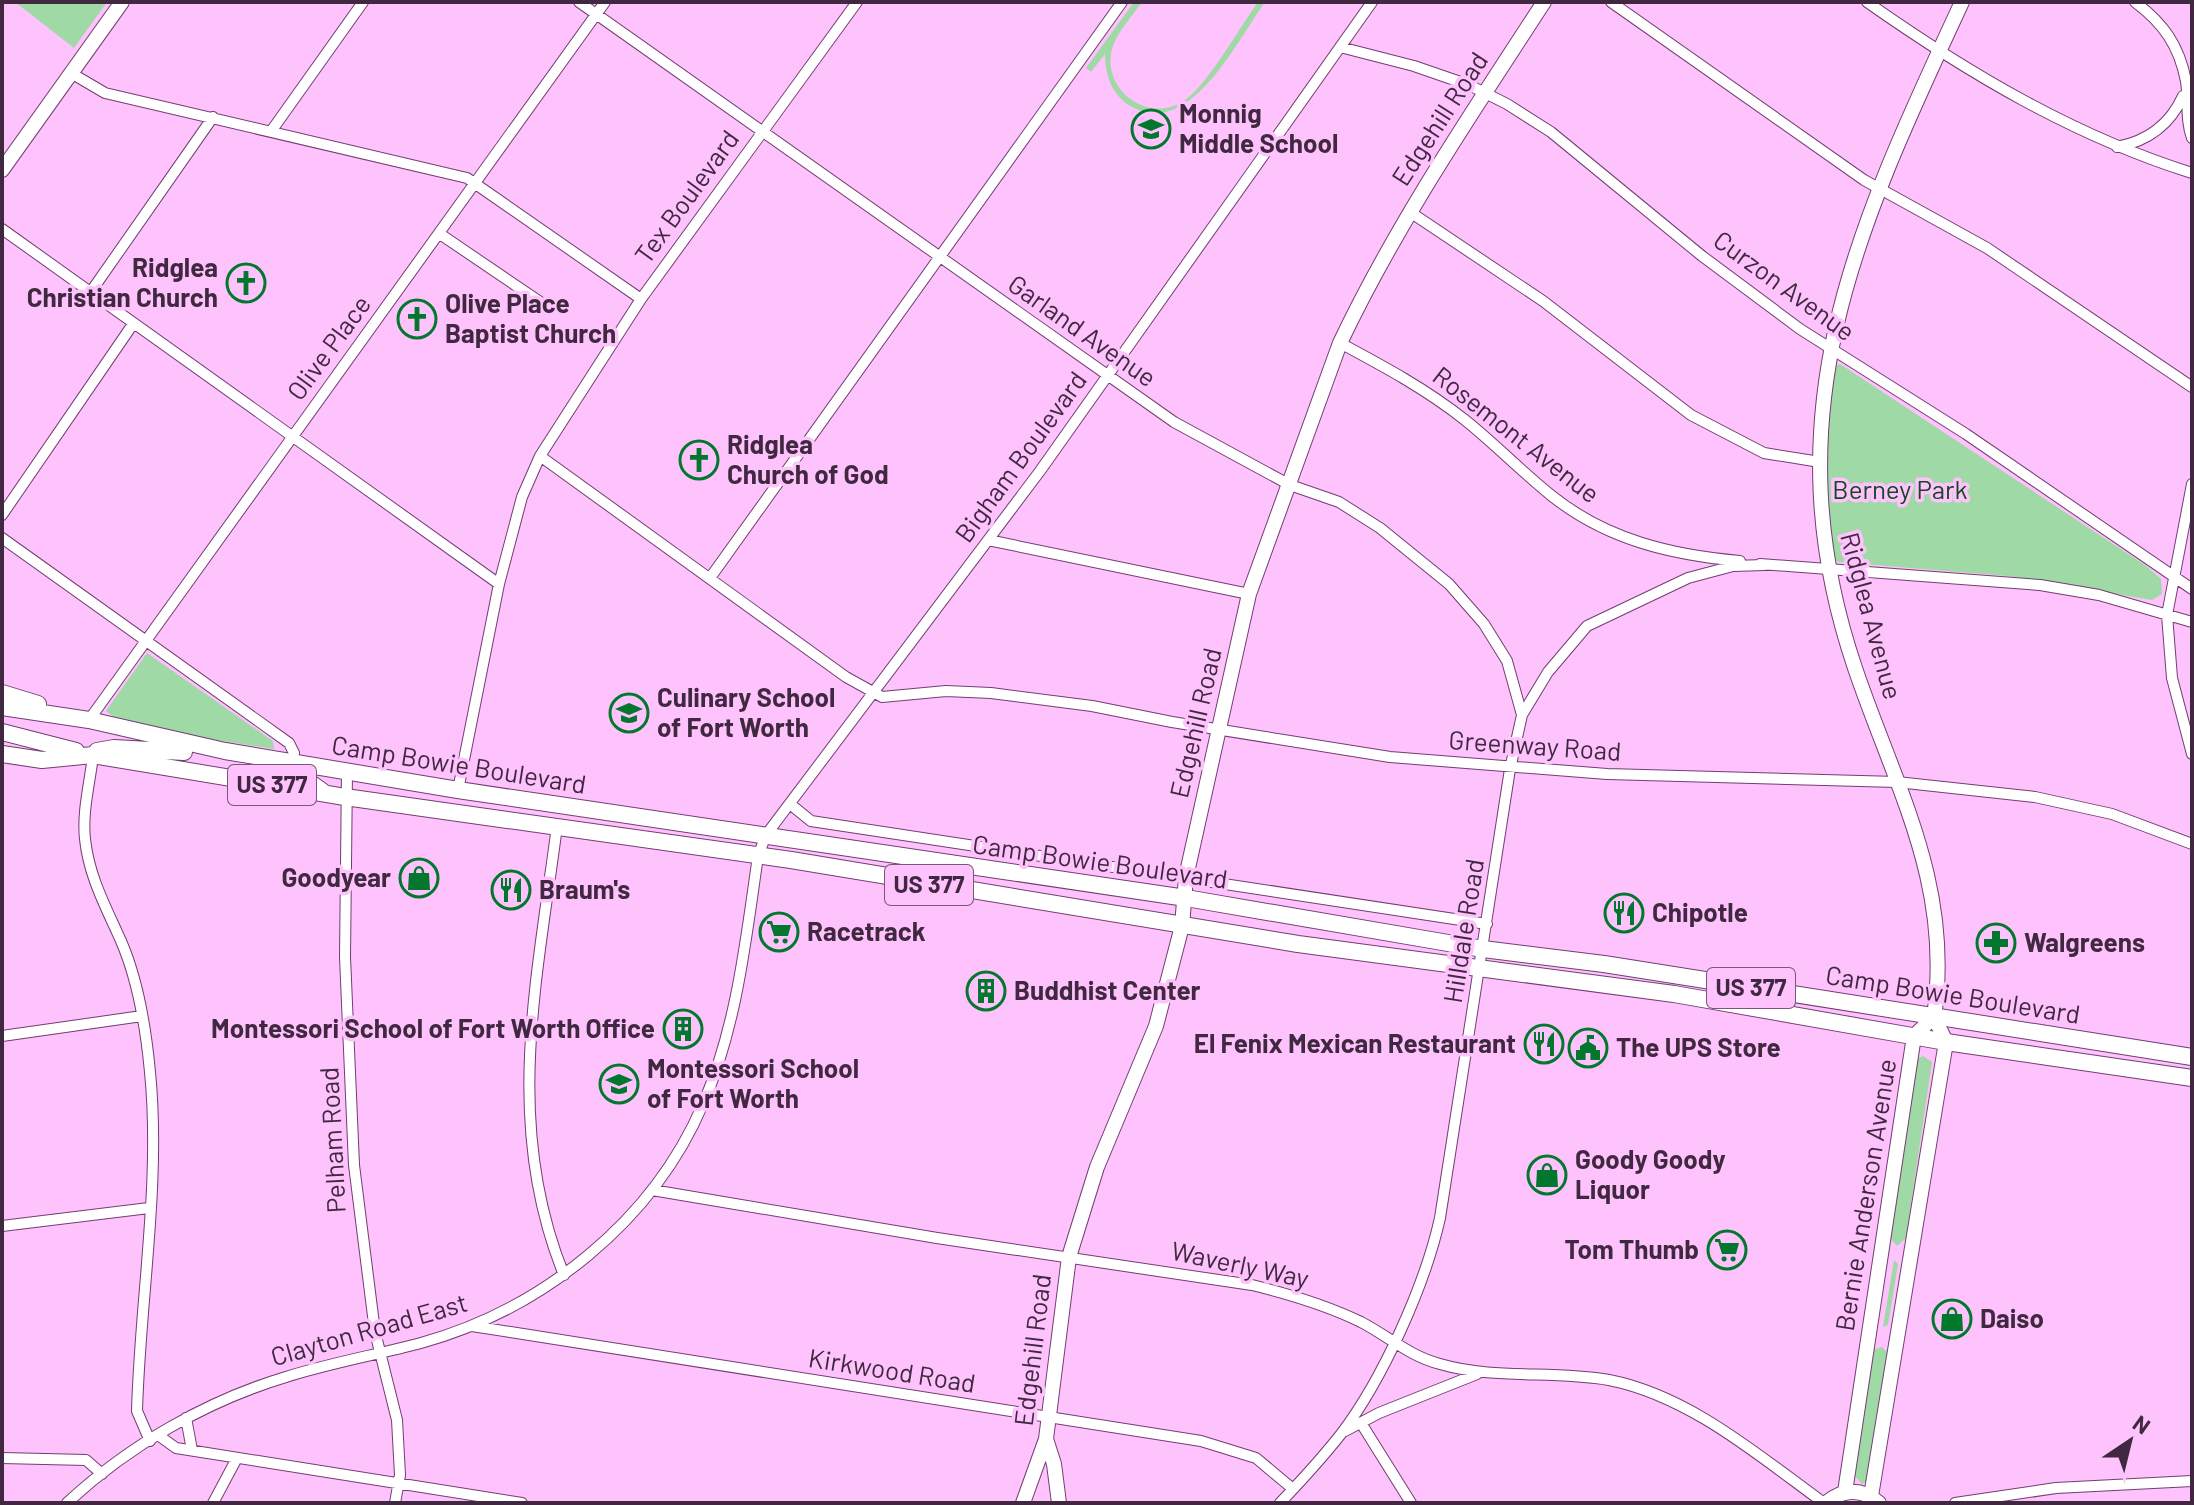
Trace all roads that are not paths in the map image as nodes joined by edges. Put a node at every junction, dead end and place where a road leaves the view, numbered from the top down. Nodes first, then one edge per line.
1 (122, 2) edge
2 (363, 2) edge
3 (579, 2) edge
4 (605, 2) edge
5 (857, 2) edge
6 (1122, 2) edge
7 (1372, 2) edge
8 (1544, 2) edge
9 (1611, 2) edge
10 (1867, 2) edge
11 (1962, 2) edge
12 (2135, 2) edge
13 (596, 15) junction
14 (1340, 47) junction
15 (1940, 50) junction
16 (71, 73) junction
17 (2186, 91) junction
18 (1485, 93) junction
19 (213, 117) junction
20 (272, 130) junction
21 (761, 133) junction
22 (2192, 138) edge
23 (2117, 147) junction
24 (2, 170) edge
25 (2192, 173) edge
26 (477, 182) junction
27 (1880, 189) junction
28 (1410, 212) junction
29 (2, 229) edge
30 (440, 234) junction
31 (941, 259) junction
32 (90, 293) junction
33 (641, 299) junction
34 (543, 304) dead end
35 (133, 324) junction
36 (1340, 343) junction
37 (1829, 348) junction
38 (1108, 376) junction
39 (2192, 387) edge
40 (291, 437) junction
41 (540, 456) junction
42 (1820, 462) junction
43 (2192, 484) edge
44 (1290, 485) junction
45 (2, 515) edge
46 (2, 538) edge
47 (988, 540) junction
48 (1764, 565) junction
49 (1829, 567) junction
50 (2173, 576) junction
51 (710, 578) junction
52 (499, 584) junction
53 (2192, 589) edge
54 (1249, 594) junction
55 (2167, 615) junction
56 (2192, 622) edge
57 (147, 640) junction
58 (2, 693) edge
59 (874, 694) junction
60 (2, 707) edge
61 (1522, 715) junction
62 (89, 720) junction
63 (1217, 730) junction
64 (2, 732) edge
65 (225, 751) junction
66 (2, 754) edge
67 (2192, 754) edge
68 (93, 755) junction
69 (291, 761) junction
70 (1510, 769) junction
71 (347, 771) junction
72 (191, 773) junction
73 (1897, 782) junction
74 (458, 790) junction
75 (327, 794) junction
76 (345, 797) junction
77 (790, 804) junction
78 (559, 806) junction
79 (455, 812) junction
80 (557, 826) junction
81 (766, 835) junction
82 (2192, 844) edge
83 (758, 856) junction
84 (967, 868) junction
85 (1186, 877) junction
86 (964, 891) junction
87 (1186, 898) junction
88 (1487, 924) junction
89 (1182, 926) junction
90 (1483, 949) junction
91 (1479, 970) junction
92 (1734, 985) junction
93 (1674, 994) junction
94 (142, 1016) junction
95 (1934, 1017) junction
96 (2, 1036) edge
97 (1914, 1036) junction
98 (1946, 1042) junction
99 (2192, 1057) edge
100 (2192, 1078) edge
101 (652, 1190) junction
102 (149, 1208) junction
103 (2, 1226) edge
104 (1069, 1257) junction
105 (564, 1275) junction
106 (472, 1326) junction
107 (1394, 1345) junction
108 (381, 1353) junction
109 (1478, 1373) junction
110 (1047, 1417) junction
111 (186, 1418) junction
112 (1361, 1423) junction
113 (1343, 1432) junction
114 (154, 1438) junction
115 (1046, 1439) junction
116 (192, 1450) junction
117 (2, 1458) edge
118 (237, 1458) junction
119 (102, 1474) junction
120 (2192, 1481) edge
121 (399, 1482) junction
122 (1293, 1489) junction
123 (1845, 1492) junction
124 (1875, 1500) edge
125 (1027, 1502) edge
126 (67, 1503) edge
127 (213, 1503) edge
128 (395, 1503) edge
129 (522, 1503) edge
130 (1059, 1503) edge
131 (1280, 1503) edge
132 (1411, 1503) edge
133 (1825, 1503) edge
134 (1955, 1503) edge

1 - 16 street
2 - 20 street
3 - 13 street, Garland Avenue
4 - 13 street, Olive Place
5 - 21 street, Tex Boulevard
6 - 31 street
7 - 14 street, Bigham Boulevard
8 - 18 street, Edgehill Road
9 - 27 street
10 - 15 street
11 - 15 street, Ridglea Avenue
12 - 17 street
13 - 21 street, Garland Avenue
13 - 26 street, Olive Place
14 - 18 street, Curzon Avenue
14 - 38 street, Bigham Boulevard
15 - 23 street
15 - 27 street, Ridglea Avenue
16 - 19 street
16 - 24 street
17 - 22 street
17 - 23 street
18 - 28 street, Edgehill Road
18 - 37 street, Curzon Avenue
19 - 20 street
19 - 32 street
20 - 26 street
21 - 31 street, Garland Avenue
21 - 33 street, Tex Boulevard
23 - 25 street
26 - 30 street, Olive Place
26 - 33 street
27 - 37 street, Ridglea Avenue
27 - 39 street
28 - 36 street, Edgehill Road
28 - 42 street
29 - 32 street
30 - 34 street
30 - 40 street, Olive Place
31 - 38 street, Garland Avenue
31 - 51 street
32 - 35 street
33 - 41 street, Tex Boulevard
35 - 40 street
35 - 45 street
36 - 44 street, Edgehill Road
36 - 48 street, Rosemont Avenue
37 - 42 street, Ridglea Avenue
37 - 50 street, Curzon Avenue
38 - 44 street, Garland Avenue
38 - 47 street, Bigham Boulevard
40 - 52 street
40 - 57 street, Olive Place
41 - 51 street
41 - 52 street, Tex Boulevard
42 - 49 street, Ridglea Avenue
43 - 50 street
44 - 54 street, Edgehill Road
44 - 61 street, Garland Avenue
46 - 57 street
47 - 54 street
47 - 59 street, Bigham Boulevard
48 - 49 street, Rosemont Avenue
48 - 61 street, Hilldale Road
49 - 55 street, Rosemont Avenue
49 - 73 street, Ridglea Avenue
50 - 53 street, Curzon Avenue
50 - 55 street
51 - 59 street
52 - 74 street, Tex Boulevard
54 - 63 street, Edgehill Road
55 - 56 street, Rosemont Avenue
55 - 67 street
57 - 62 street, Olive Place
57 - 69 street
58 - 62 main road
59 - 63 street, Greenway Road
59 - 77 street, Bigham Boulevard
60 - 62 main road, Camp Bowie Boulevard / US 377
61 - 70 street, Hilldale Road
62 - 65 main road, Camp Bowie Boulevard / US 377
63 - 70 street, Greenway Road
63 - 85 street, Edgehill Road
64 - 68 main road
65 - 68 main road
65 - 69 main road, Camp Bowie Boulevard / US 377
66 - 68 main road, Camp Bowie Boulevard / US 377
68 - 72 main road, Camp Bowie Boulevard / US 377
68 - 94 street
69 - 71 main road, Camp Bowie Boulevard / US 377
69 - 72 main road
69 - 75 main road
70 - 73 street, Greenway Road
70 - 88 street, Hilldale Road
71 - 74 main road, Camp Bowie Boulevard / US 377
71 - 76 street, Pelham Road
72 - 75 main road, Camp Bowie Boulevard / US 377
73 - 82 street, Greenway Road
73 - 95 street, Ridglea Avenue
74 - 78 main road, Camp Bowie Boulevard / US 377
74 - 79 main road
75 - 76 main road, Camp Bowie Boulevard / US 377
76 - 79 main road, Camp Bowie Boulevard / US 377
76 - 108 street, Pelham Road
77 - 81 street, Bigham Boulevard
77 - 85 street
78 - 80 main road
78 - 81 main road, Camp Bowie Boulevard / US 377
79 - 80 main road, Camp Bowie Boulevard / US 377
80 - 83 main road, Camp Bowie Boulevard / US 377
80 - 105 street
81 - 83 street, Bigham Boulevard
81 - 84 main road, Camp Bowie Boulevard / US 377
83 - 86 main road, Camp Bowie Boulevard / US 377
83 - 101 street, Clayton Road East
84 - 86 main road
84 - 87 main road, Camp Bowie Boulevard / US 377
85 - 87 street, Edgehill Road
85 - 88 street
86 - 89 main road, Camp Bowie Boulevard / US 377
87 - 89 street, Edgehill Road
87 - 90 main road, Camp Bowie Boulevard / US 377
88 - 90 street, Hilldale Road
89 - 91 main road, Camp Bowie Boulevard / US 377
89 - 104 street, Edgehill Road
90 - 91 street, Hilldale Road
90 - 92 main road, Camp Bowie Boulevard / US 377
91 - 93 main road, Camp Bowie Boulevard / US 377
91 - 107 street, Hilldale Road
92 - 93 main road
92 - 95 main road, Camp Bowie Boulevard / US 377
93 - 97 main road, Camp Bowie Boulevard / US 377
94 - 96 street
94 - 102 street
95 - 97 street, Bernie Anderson Avenue
95 - 98 street
95 - 99 main road, Camp Bowie Boulevard / US 377
97 - 98 main road, Camp Bowie Boulevard / US 377
97 - 123 street, Bernie Anderson Avenue
98 - 100 main road, Camp Bowie Boulevard / US 377
98 - 124 street, Bernie Anderson Avenue
101 - 104 street, Waverly Way
101 - 105 street, Clayton Road East
102 - 103 street
102 - 114 street
104 - 107 street, Waverly Way
104 - 110 street, Edgehill Road
105 - 106 street, Clayton Road East
106 - 108 street, Clayton Road East
106 - 110 street, Kirkwood Road
107 - 109 street, Waverly Way
107 - 113 street, Hilldale Road
108 - 111 street, Clayton Road East
108 - 121 street, Pelham Road
109 - 112 street, Hilldale Road
109 - 133 street, Waverly Way
110 - 115 street, Edgehill Road
110 - 122 street, Kirkwood Road
111 - 114 street, Clayton Road East
111 - 116 street
112 - 113 street, Hilldale Road
112 - 132 street
113 - 122 street, Hilldale Road
114 - 116 street
114 - 119 street, Clayton Road East
115 - 125 street, Edgehill Road
115 - 130 street
116 - 118 street
117 - 119 street
118 - 121 street
118 - 127 street
119 - 126 street, Clayton Road East
120 - 134 street
121 - 128 street, Pelham Road
121 - 129 street
122 - 131 street, Hilldale Road
123 - 124 street
123 - 133 street

